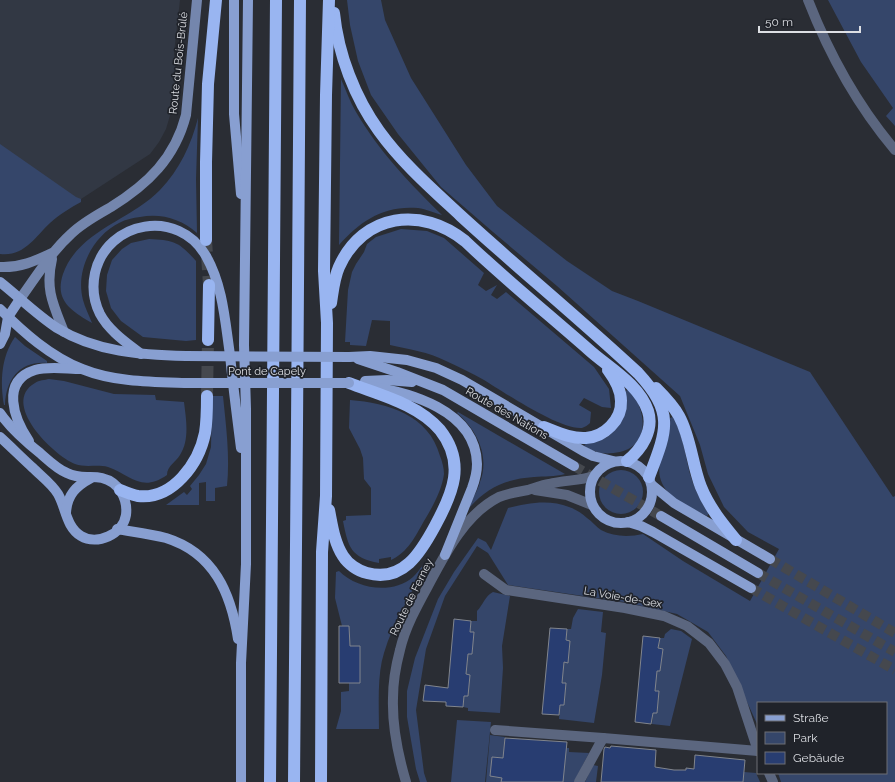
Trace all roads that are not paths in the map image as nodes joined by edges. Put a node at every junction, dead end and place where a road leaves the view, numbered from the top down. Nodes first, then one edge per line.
1 (197, 0) edge
2 (216, 0) edge
3 (234, 0) edge
4 (248, 0) edge
5 (276, 0) edge
6 (300, 0) edge
7 (329, 0) edge
8 (333, 0) edge
9 (808, 0) edge
10 (895, 150) edge
11 (245, 238) junction
12 (206, 240) tunnel mouth
13 (54, 252) junction
14 (0, 267) edge
15 (0, 282) edge
16 (209, 285) tunnel mouth
17 (20, 299) junction
18 (0, 309) edge
19 (4, 319) edge
20 (327, 324) junction
21 (64, 332) junction
22 (208, 340) tunnel mouth
23 (0, 344) edge
24 (141, 354) junction
25 (595, 355) junction
26 (349, 357) junction
27 (82, 369) junction
28 (645, 381) junction
29 (349, 383) junction
30 (426, 384) junction
31 (207, 396) tunnel mouth
32 (0, 413) edge
33 (544, 427) junction
34 (0, 437) edge
35 (36, 450) junction
36 (627, 460) junction
37 (613, 461) junction
38 (574, 466) tunnel mouth
39 (594, 476) junction
40 (91, 478) junction
41 (650, 481) junction
42 (120, 490) junction
43 (529, 490) junction
44 (246, 492) junction
45 (326, 496) junction
46 (592, 505) junction
47 (66, 513) junction
48 (661, 516) tunnel mouth
49 (628, 522) junction
50 (118, 530) junction
51 (736, 540) junction
52 (444, 556) junction
53 (770, 559) tunnel mouth
54 (758, 572) tunnel mouth
55 (484, 574) dead end
56 (751, 588) tunnel mouth
57 (241, 663) junction
58 (495, 730) dead end
59 (602, 738) junction
60 (757, 748) edge
61 (757, 751) edge
62 (241, 782) edge
63 (270, 782) edge
64 (294, 782) edge
65 (321, 782) edge
66 (406, 782) edge
67 (579, 782) edge

1 - 13 main road, Route du Bois-Brûlé
2 - 12 highway
3 - 11 main road
4 - 11 main road
5 - 63 highway
6 - 64 highway
7 - 20 highway
8 - 28 highway
9 - 10 street
11 - 44 main road
13 - 14 main road
13 - 17 main road, Route du Bois-Brûlé
13 - 21 main road
15 - 17 main road
16 - 22 highway
17 - 19 main road
17 - 21 main road
18 - 19 main road
19 - 23 main road
19 - 27 main road
20 - 25 highway
20 - 45 highway
21 - 24 main road
24 - 26 main road, Pont de Capely, bridge
24 - 44 main road
25 - 33 highway
25 - 36 highway
26 - 30 main road, Route des Nations
26 - 33 main road, Pont de Capely
27 - 29 main road, Pont de Capely, bridge
27 - 35 main road
28 - 41 highway
28 - 51 highway
29 - 30 main road, Route des Nations
29 - 45 highway
29 - 52 main road
30 - 38 main road, Route des Nations
31 - 42 highway
32 - 35 main road
33 - 37 main road, Pont de Capely
34 - 47 main road
35 - 40 main road
36 - 37 main road
36 - 41 main road
37 - 39 main road
39 - 43 street, Route de Ferney
39 - 46 main road
40 - 42 main road
40 - 47 main road
41 - 49 main road
41 - 51 main road
42 - 50 main road
43 - 46 street, Route de Ferney
43 - 52 street, Route de Ferney
44 - 57 main road
45 - 65 highway
46 - 49 main road
47 - 50 main road
48 - 54 main road
49 - 56 main road
50 - 57 main road
51 - 53 main road
52 - 66 street, Route de Ferney
55 - 60 street, La Voie-de-Gex
57 - 62 main road
58 - 59 street, La Voie-de-Gex
59 - 61 street, La Voie-de-Gex
59 - 67 street

